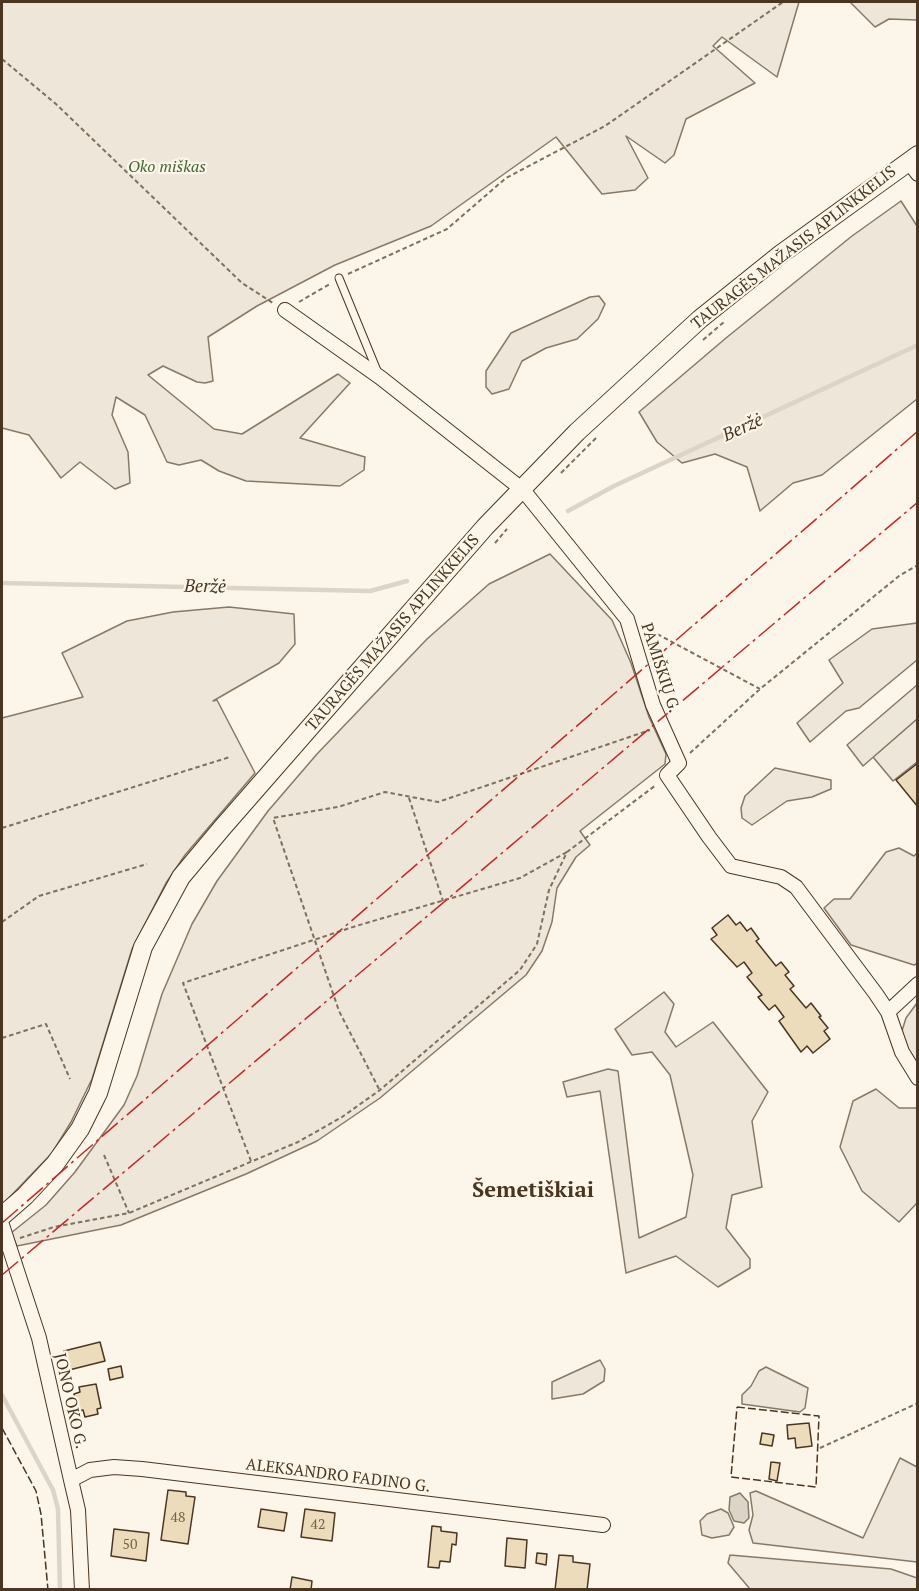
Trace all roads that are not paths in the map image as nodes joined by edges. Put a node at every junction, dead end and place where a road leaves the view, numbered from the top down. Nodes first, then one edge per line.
1 (915, 163) edge
2 (339, 278) road end
3 (285, 310) road end
4 (381, 378) junction
5 (523, 490) junction
6 (918, 984) edge
7 (888, 1012) junction
8 (918, 1078) edge
9 (2, 1216) edge
10 (2, 1225) edge
11 (71, 1480) junction
12 (603, 1525) dead end
13 (82, 1590) edge

1 - 5 main road, TAURAGĖS MAŽASIS APLINKKELIS
2 - 4 lane
3 - 4 street, PAMIŠKIŲ G.
4 - 5 street, PAMIŠKIŲ G.
5 - 7 street, PAMIŠKIŲ G.
5 - 9 main road, TAURAGĖS MAŽASIS APLINKKELIS
6 - 7 street
7 - 8 street
10 - 11 street, JONO OKO G.
11 - 12 street, ALEKSANDRO FADINO G.
11 - 13 street, JONO OKO G.

